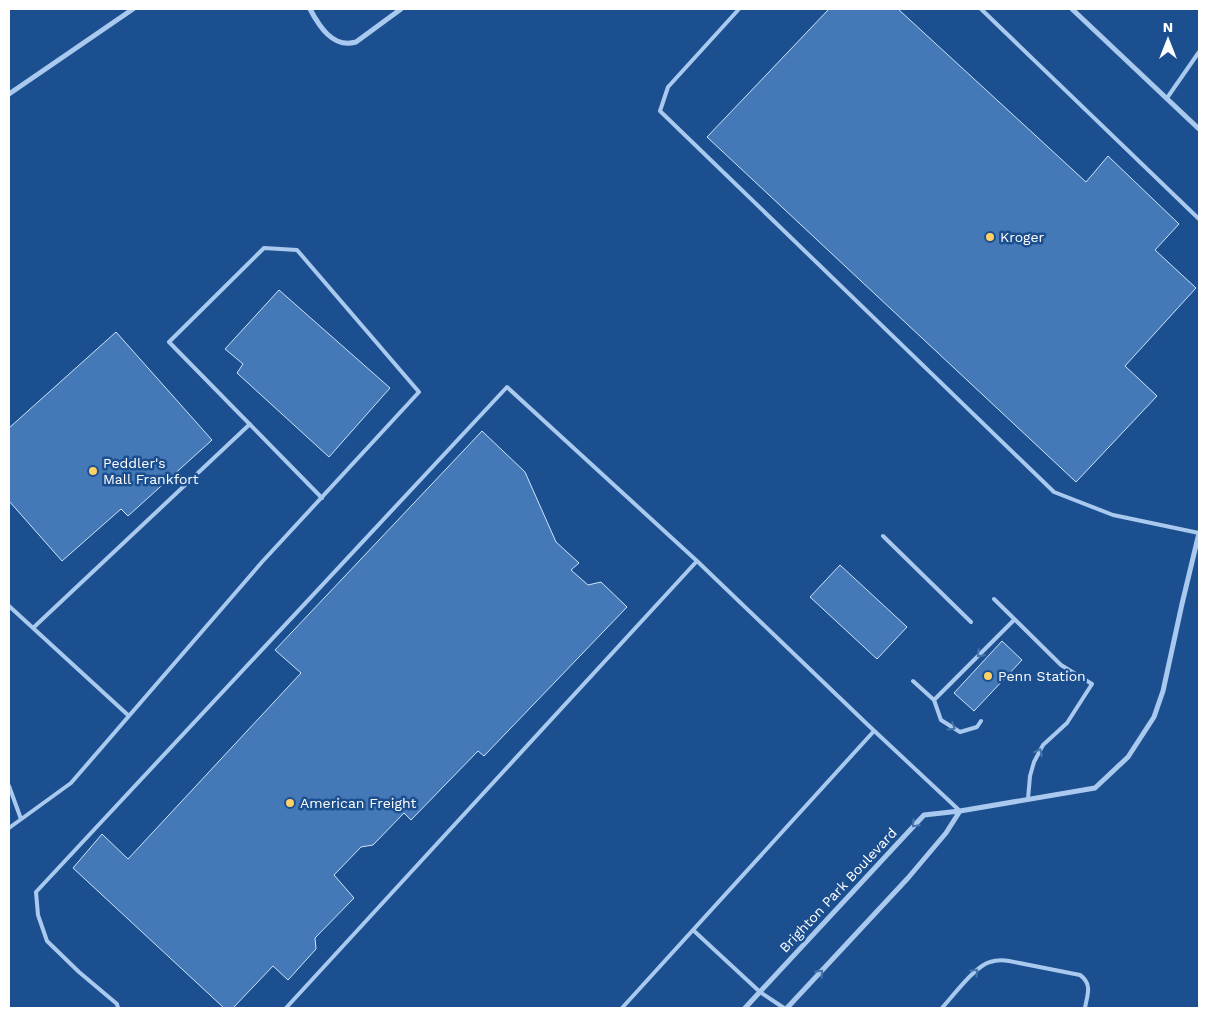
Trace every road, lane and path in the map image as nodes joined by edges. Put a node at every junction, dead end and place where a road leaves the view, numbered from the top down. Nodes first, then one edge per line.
1 (133, 9) edge
2 (310, 9) edge
3 (401, 9) edge
4 (739, 9) edge
5 (981, 9) edge
6 (1073, 9) edge
7 (1199, 52) edge
8 (9, 94) edge
9 (1167, 98) junction
10 (1199, 129) edge
11 (1199, 219) edge
12 (250, 424) junction
13 (322, 498) junction
14 (884, 536) dead end
15 (1199, 536) edge
16 (697, 561) junction
17 (994, 599) dead end
18 (9, 606) edge
19 (1014, 620) junction
20 (972, 622) dead end
21 (33, 628) junction
22 (913, 681) dead end
23 (934, 700) junction
24 (128, 716) junction
25 (981, 721) dead end
26 (874, 731) junction
27 (9, 786) edge
28 (1028, 799) junction
29 (960, 811) junction
30 (21, 819) junction
31 (9, 828) edge
32 (693, 930) junction
33 (760, 992) junction
34 (118, 1008) edge
35 (286, 1008) edge
36 (622, 1008) edge
37 (745, 1008) edge
38 (785, 1008) edge
39 (942, 1008) edge
40 (1085, 1008) edge

1 - 8 street
2 - 3 street
4 - 15 lane
5 - 11 lane
6 - 9 street
7 - 9 lane
9 - 10 street
12 - 13 lane
12 - 13 lane
12 - 21 lane
13 - 24 lane
14 - 20 lane
15 - 28 street, Brighton Park Boulevard
16 - 26 lane
16 - 34 lane
16 - 35 lane
17 - 19 lane
18 - 21 lane
19 -> 23 lane
28 -> 19 lane
21 - 24 lane
22 - 23 lane
23 -> 25 lane
24 - 30 lane
26 - 29 lane
26 - 32 lane
27 - 30 lane
28 - 29 street, Brighton Park Boulevard
29 -> 33 street, Brighton Park Boulevard
38 -> 29 street
30 - 31 lane
32 - 33 lane
32 - 36 lane
33 - 37 street, Brighton Park Boulevard
33 - 38 lane
39 -> 40 lane

